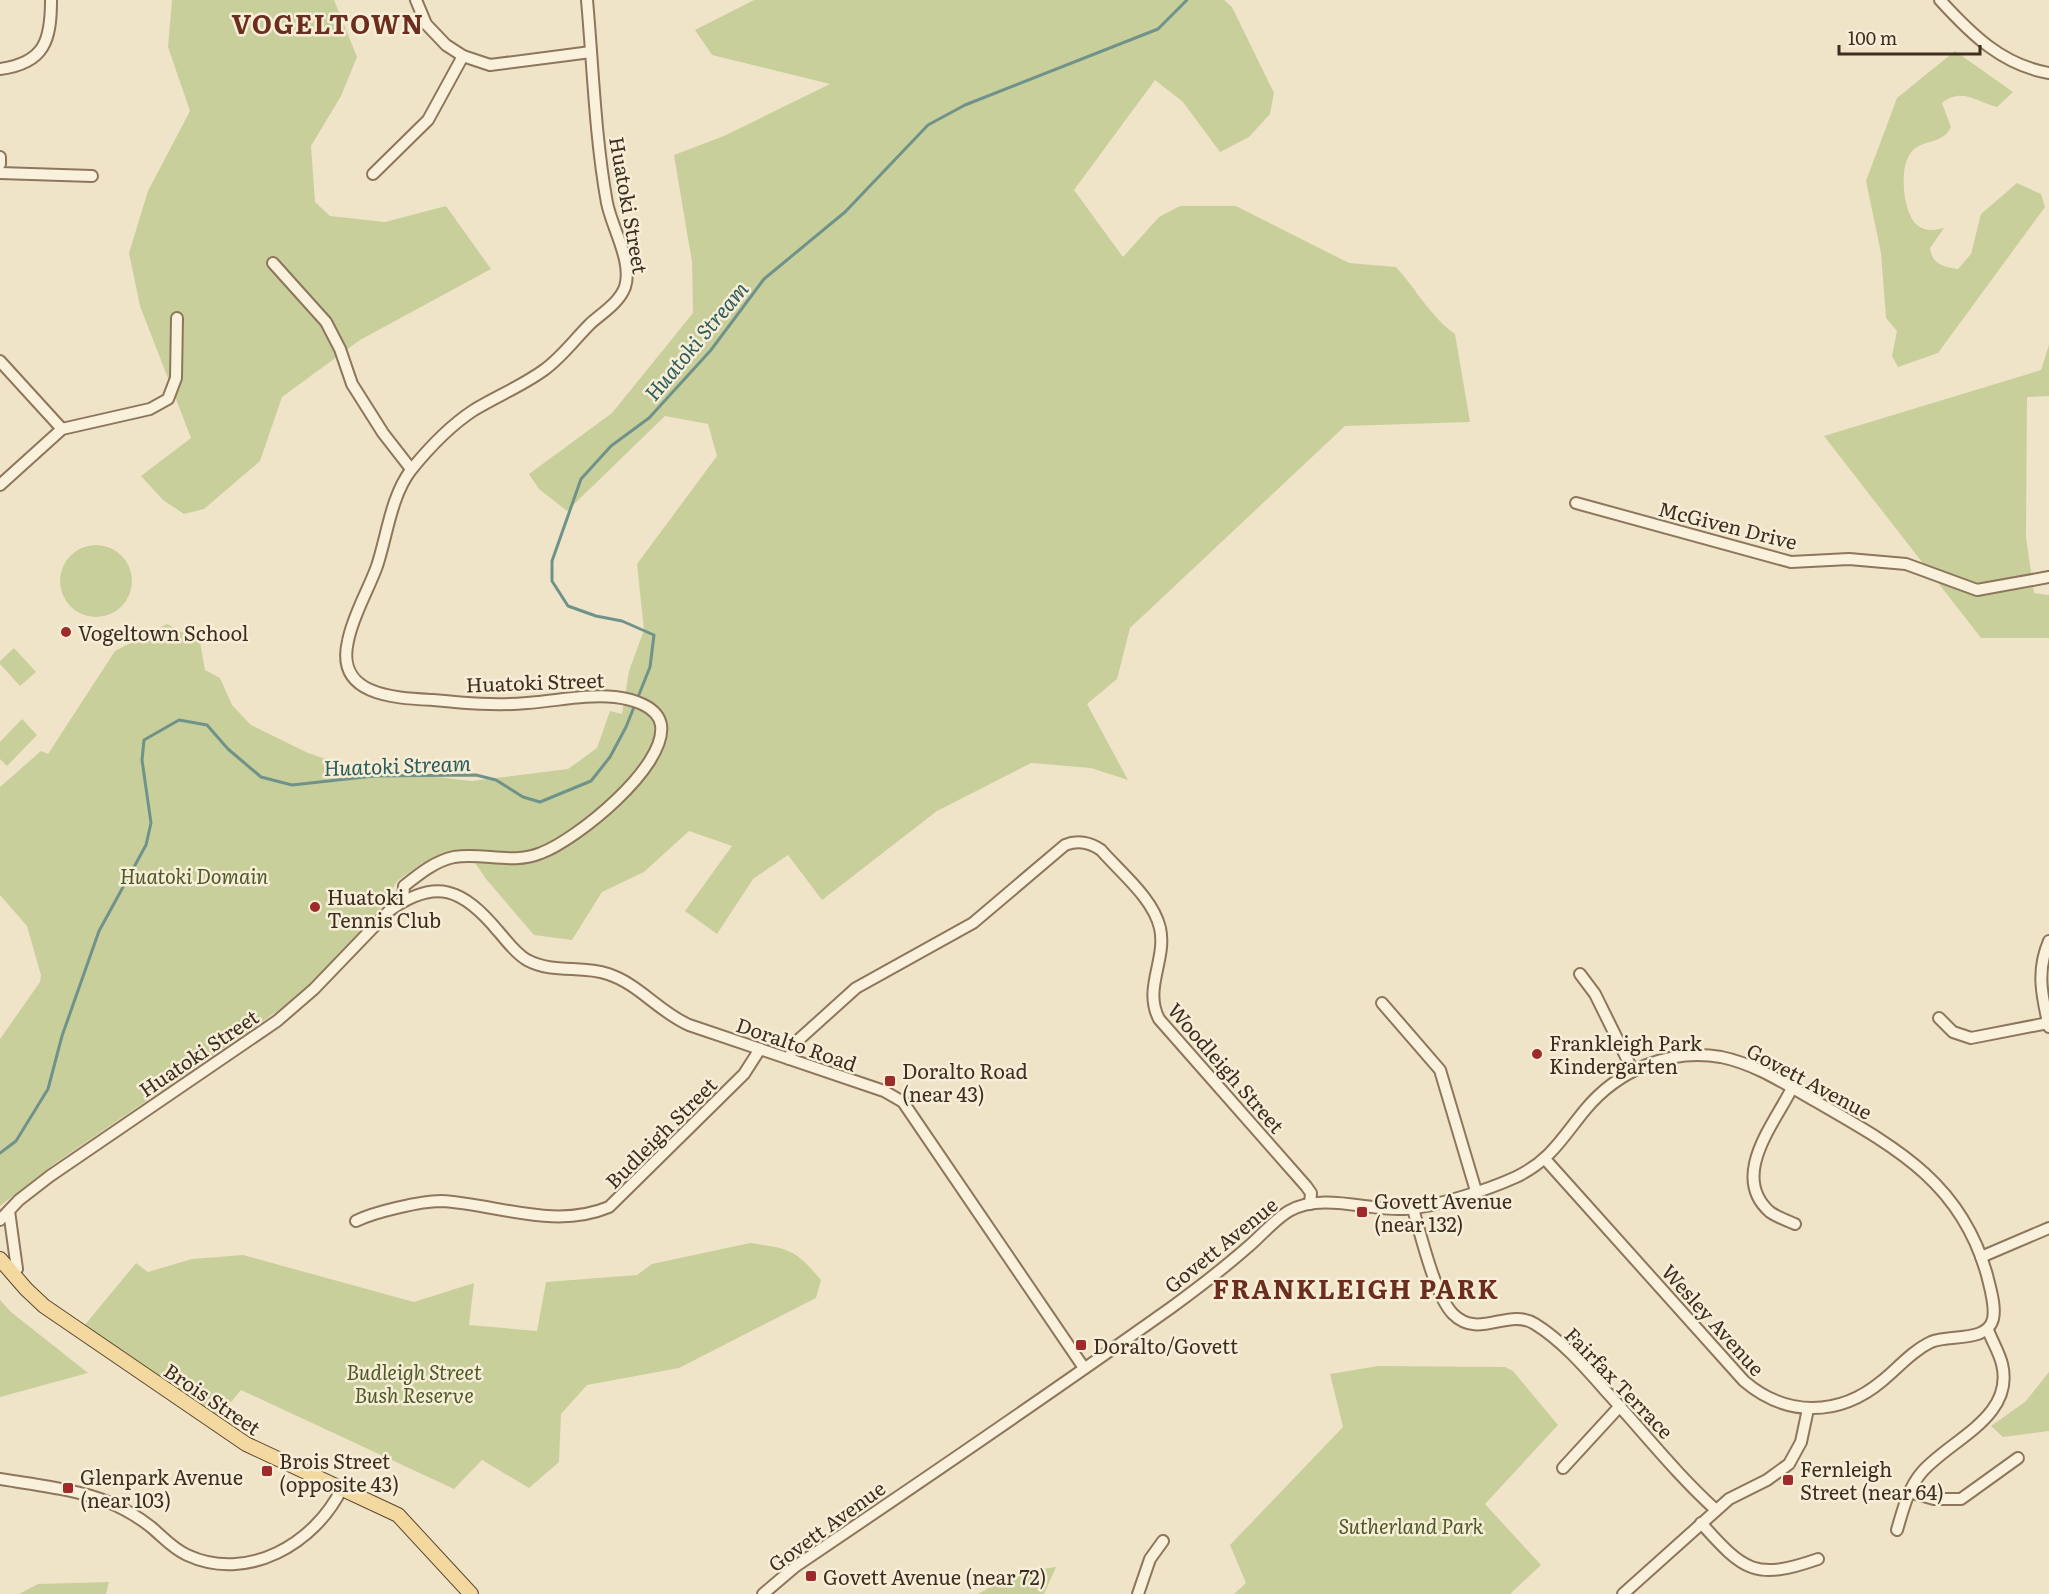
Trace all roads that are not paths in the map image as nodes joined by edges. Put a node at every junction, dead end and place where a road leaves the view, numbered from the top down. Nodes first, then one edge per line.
1 (51, 0) edge
2 (416, 0) edge
3 (586, 0) edge
4 (1940, 0) edge
5 (591, 52) junction
6 (463, 56) junction
7 (0, 69) edge
8 (2049, 73) edge
9 (0, 157) edge
10 (0, 164) edge
11 (0, 173) edge
12 (373, 174) dead end
13 (92, 176) dead end
14 (273, 263) dead end
15 (177, 318) dead end
16 (0, 360) edge
17 (62, 429) junction
18 (411, 469) junction
19 (0, 485) edge
20 (1576, 503) dead end
21 (2049, 577) edge
22 (403, 901) junction
23 (2049, 941) edge
24 (1580, 974) dead end
25 (1382, 1003) dead end
26 (1939, 1018) dead end
27 (2049, 1025) edge
28 (760, 1049) junction
29 (789, 1059) junction
30 (1633, 1071) junction
31 (1792, 1088) junction
32 (1545, 1160) junction
33 (1476, 1191) junction
34 (1310, 1204) junction
35 (1413, 1209) junction
36 (9, 1211) junction
37 (0, 1220) edge
38 (356, 1221) dead end
39 (1796, 1224) dead end
40 (2049, 1228) edge
41 (1981, 1257) junction
42 (0, 1259) edge
43 (14, 1274) junction
44 (1988, 1330) junction
45 (1084, 1368) junction
46 (1620, 1406) junction
47 (1808, 1409) junction
48 (2018, 1458) dead end
49 (1563, 1468) dead end
50 (0, 1479) edge
51 (342, 1488) junction
52 (1909, 1492) junction
53 (1716, 1510) junction
54 (1701, 1523) junction
55 (1897, 1530) dead end
56 (1163, 1541) dead end
57 (1818, 1559) dead end
58 (471, 1594) edge
59 (763, 1594) edge
60 (1138, 1594) edge
61 (1623, 1594) edge

1 - 7 street
2 - 6 street
3 - 5 street, Huatoki Street
4 - 8 street
5 - 6 street
5 - 18 street, Huatoki Street
6 - 12 street
9 - 10 street
11 - 13 street
14 - 18 street
15 - 17 street
16 - 17 street
17 - 19 street
18 - 22 street, Huatoki Street
20 - 21 street, McGiven Drive
22 - 28 street, Doralto Road
22 - 36 street, Huatoki Street
23 - 27 street
24 - 30 street
25 - 33 street
26 - 27 street
28 - 29 street, Doralto Road
28 - 38 street, Budleigh Street
29 - 34 street, Woodleigh Street
29 - 45 street, Doralto Road
30 - 31 street, Govett Avenue
30 - 32 street, Govett Avenue
31 - 39 street
31 - 41 street, Govett Avenue
32 - 33 street, Govett Avenue
32 - 47 street, Wesley Avenue
33 - 35 street, Govett Avenue
34 - 35 street, Govett Avenue
34 - 45 street, Govett Avenue
35 - 46 street, Fairfax Terrace
36 - 37 street, Huatoki Street
36 - 43 street
40 - 41 street
41 - 44 street, Govett Avenue
42 - 43 main road, Brois Street
43 - 51 main road, Brois Street
44 - 47 street, Wesley Avenue
44 - 52 street
45 - 59 street, Govett Avenue
46 - 49 street
46 - 53 street, Fairfax Terrace
47 - 53 street
48 - 52 street
50 - 51 street
51 - 58 main road, Brois Street
52 - 55 street
53 - 54 street
54 - 57 street
54 - 61 street
56 - 60 street

